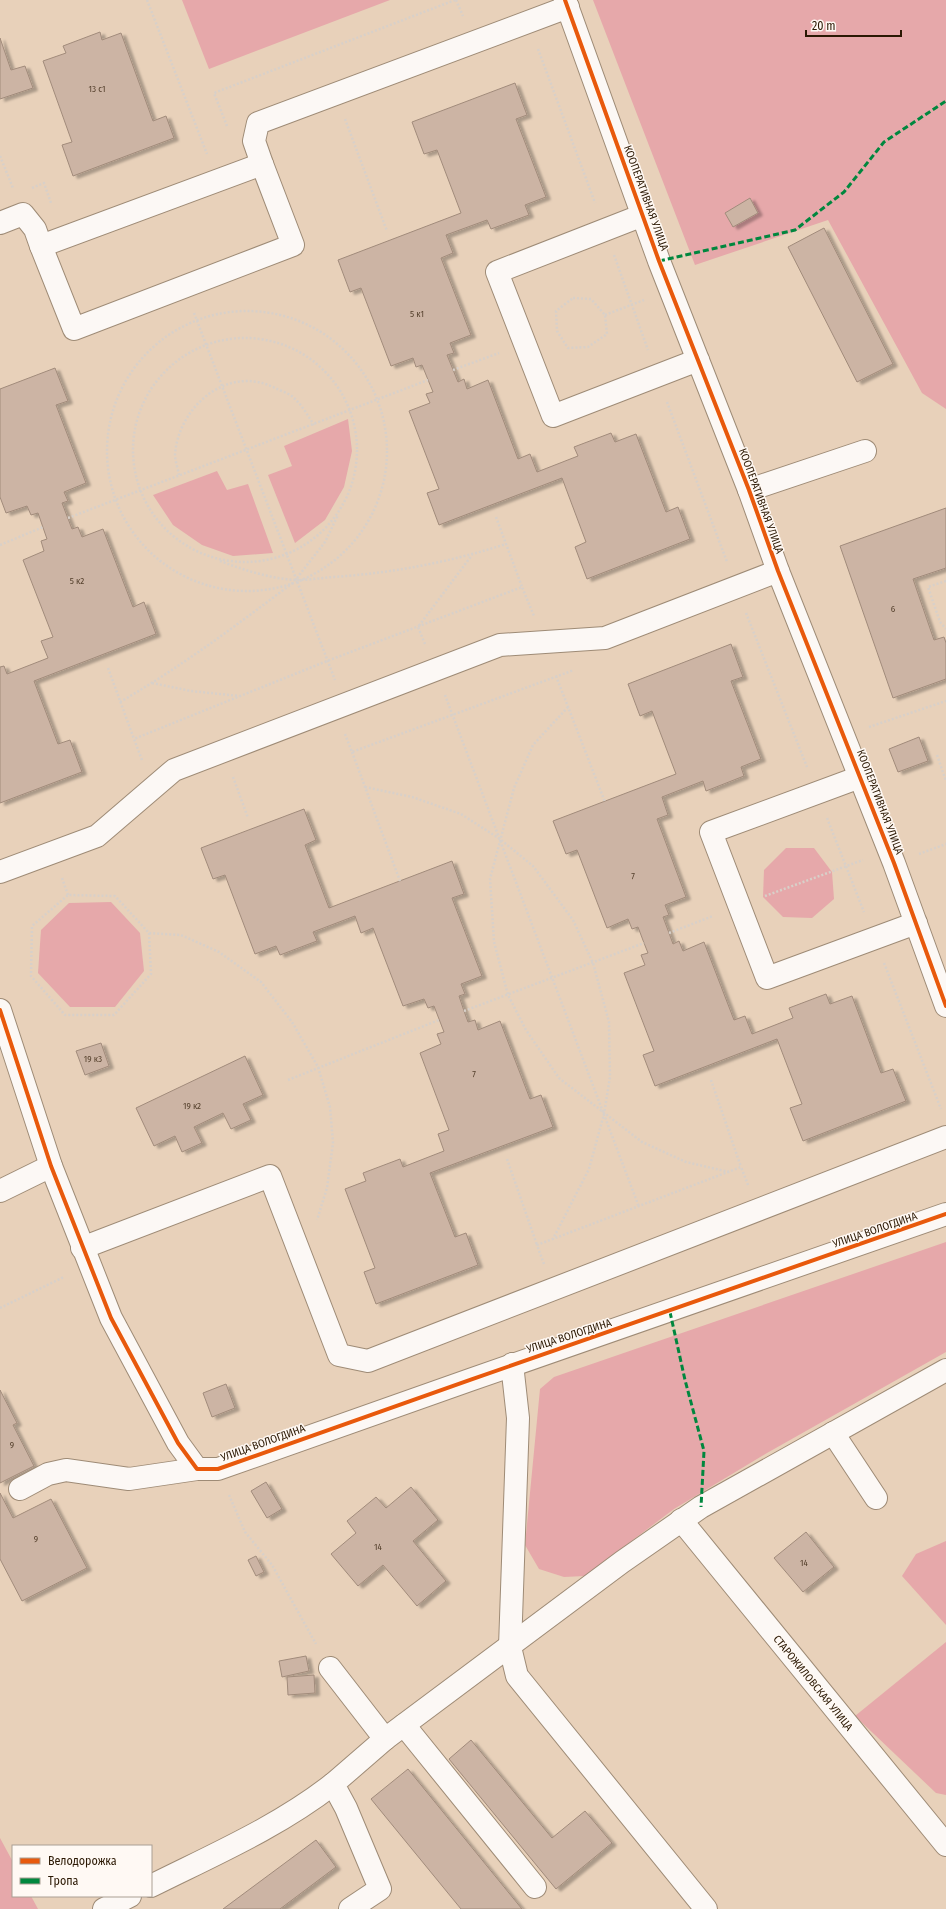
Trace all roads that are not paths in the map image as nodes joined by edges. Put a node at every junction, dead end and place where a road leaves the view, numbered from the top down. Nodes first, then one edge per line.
1 (566, 4) edge
2 (262, 164) junction
3 (643, 215) junction
4 (0, 223) edge
5 (41, 246) junction
6 (698, 360) junction
7 (865, 451) dead end
8 (749, 490) junction
9 (778, 571) junction
10 (860, 777) junction
11 (0, 872) edge
12 (916, 923) junction
13 (946, 1006) edge
14 (0, 1010) edge
15 (946, 1137) edge
16 (51, 1166) junction
17 (0, 1191) edge
18 (946, 1214) edge
19 (86, 1256) junction
20 (512, 1364) junction
21 (946, 1370) edge
22 (833, 1433) junction
23 (207, 1469) junction
24 (20, 1489) dead end
25 (876, 1498) dead end
26 (681, 1520) junction
27 (510, 1647) junction
28 (330, 1668) road end
29 (404, 1725) junction
30 (385, 1738) junction
31 (333, 1784) junction
32 (946, 1845) edge
33 (152, 1886) edge
34 (535, 1887) dead end
35 (128, 1897) edge
36 (104, 1909) edge
37 (350, 1909) edge
38 (706, 1909) edge

1 - 2 street
1 - 3 street, КООПЕРАТИВНАЯ УЛИЦА
2 - 5 street
2 - 5 street
3 - 6 street, КООПЕРАТИВНАЯ УЛИЦА
3 - 6 street
4 - 5 street
6 - 8 street, КООПЕРАТИВНАЯ УЛИЦА
7 - 8 street
8 - 9 street, КООПЕРАТИВНАЯ УЛИЦА
9 - 10 street, КООПЕРАТИВНАЯ УЛИЦА
9 - 11 street
10 - 12 street, КООПЕРАТИВНАЯ УЛИЦА
10 - 12 street
12 - 13 street, КООПЕРАТИВНАЯ УЛИЦА
14 - 16 street
15 - 19 street
16 - 17 street
16 - 19 street
18 - 20 street, УЛИЦА ВОЛОГДИНА
19 - 23 street
20 - 23 street, УЛИЦА ВОЛОГДИНА
20 - 27 street
21 - 22 street
22 - 25 street
22 - 26 street
23 - 24 street, УЛИЦА ВОЛОГДИНА
26 - 27 street
26 - 32 street, СТАРОЖИЛОВСКАЯ УЛИЦА
27 - 29 street
27 - 38 street
28 - 30 street
29 - 30 street
29 - 34 street
30 - 31 street
31 - 33 street
31 - 37 street
35 - 36 street

